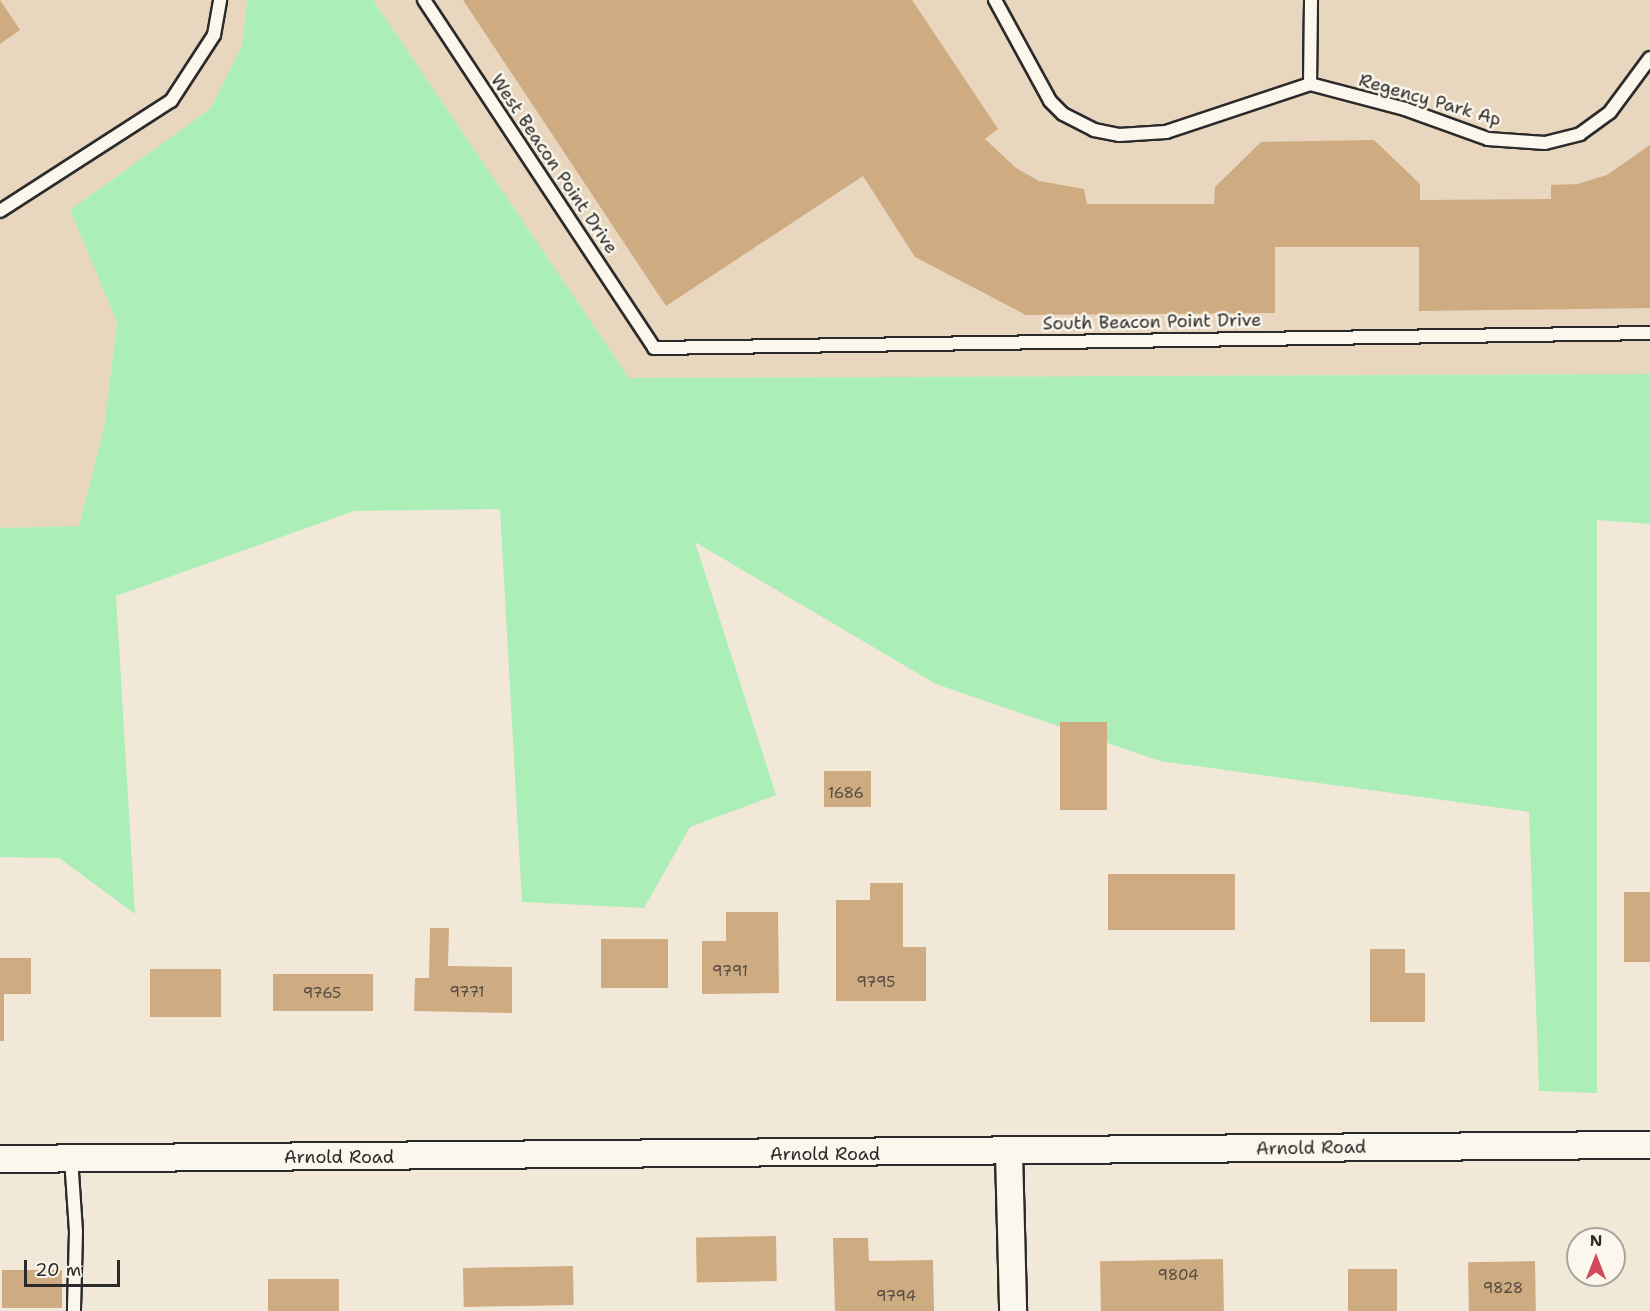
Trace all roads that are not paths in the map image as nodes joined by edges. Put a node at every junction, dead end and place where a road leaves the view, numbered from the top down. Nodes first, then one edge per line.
1 (220, 0) edge
2 (424, 0) edge
3 (995, 0) edge
4 (1311, 0) edge
5 (1650, 58) edge
6 (1310, 84) junction
7 (0, 211) edge
8 (1650, 333) edge
9 (654, 348) joint
10 (1650, 1145) edge
11 (1009, 1153) junction
12 (71, 1158) junction
13 (0, 1159) edge
14 (74, 1311) edge
15 (1013, 1311) edge

1 - 7 lane
2 - 9 lane, West Beacon Point Drive
3 - 6 lane
4 - 6 lane
5 - 6 lane, Regency Park Ap
8 - 9 lane, South Beacon Point Drive
10 - 11 street, Arnold Road
11 - 12 street, Arnold Road
11 - 15 street
12 - 13 street, Arnold Road
12 - 14 lane

